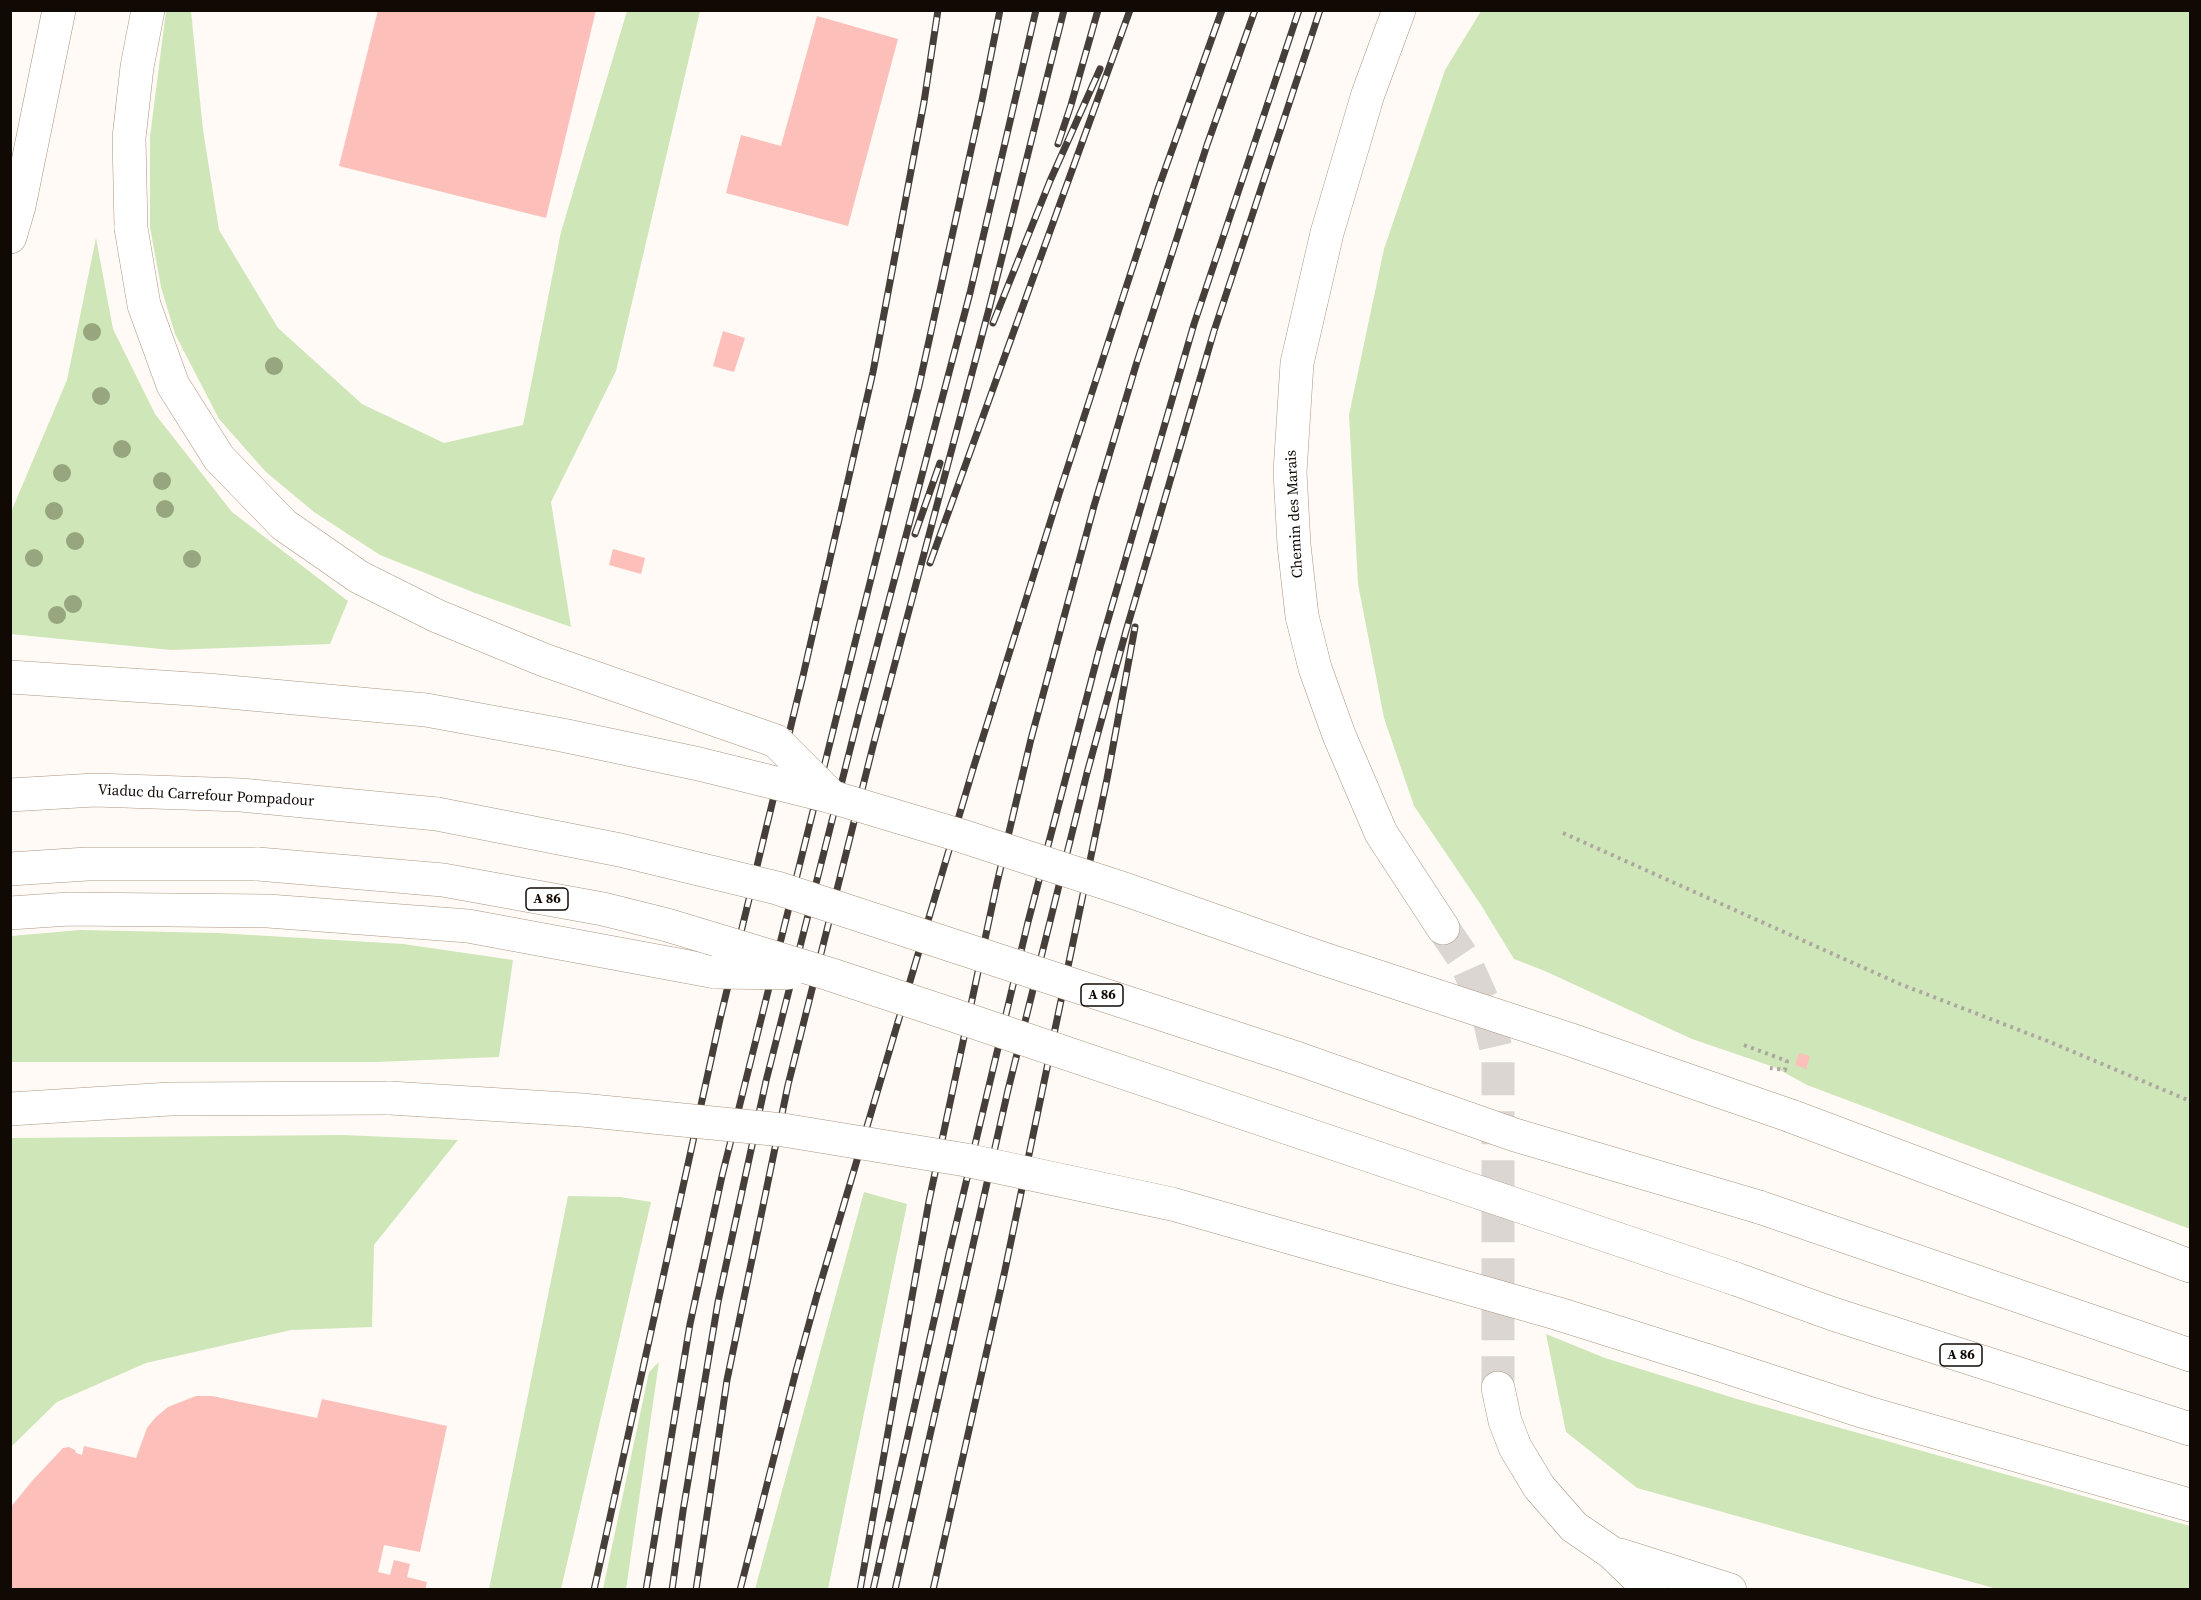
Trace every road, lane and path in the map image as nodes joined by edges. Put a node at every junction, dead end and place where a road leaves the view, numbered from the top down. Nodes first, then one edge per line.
1 (59, 10) edge
2 (148, 10) edge
3 (1399, 10) edge
4 (10, 237) edge
5 (10, 677) edge
6 (10, 795) edge
7 (832, 797) junction
8 (1563, 833) dead end
9 (10, 869) edge
10 (10, 913) edge
11 (1443, 928) tunnel mouth
12 (829, 974) junction
13 (2190, 1101) edge
14 (10, 1109) edge
15 (2190, 1266) edge
16 (2190, 1355) edge
17 (1498, 1388) tunnel mouth
18 (2190, 1430) edge
19 (2190, 1505) edge
20 (1612, 1553) junction
21 (1652, 1590) edge
22 (1730, 1590) edge

1 - 4 main road
2 - 7 main road, bridge
3 - 11 main road, Chemin des Marais
5 - 7 main road, bridge
6 - 16 main road, Viaduc du Carrefour Pompadour / A 86, bridge
7 - 15 main road, bridge
8 - 13 path
9 - 12 main road, A 86, bridge
10 - 12 main road, bridge
12 - 18 main road, A 86, bridge
14 - 19 main road, bridge
17 - 20 main road
20 - 21 main road
20 - 22 main road

